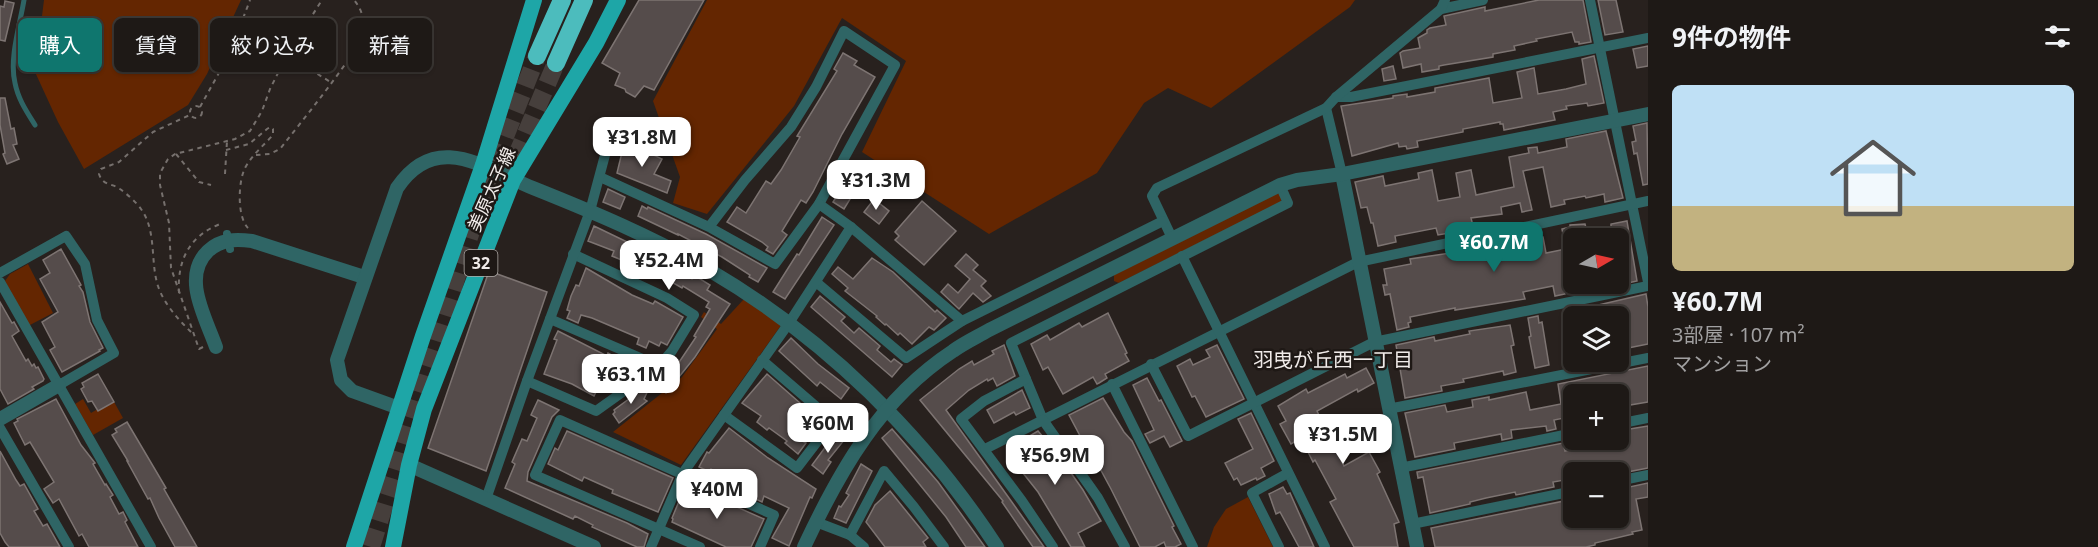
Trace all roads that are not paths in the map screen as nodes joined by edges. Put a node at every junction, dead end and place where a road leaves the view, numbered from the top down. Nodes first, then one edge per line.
1 (24, 0) edge
2 (534, 0) edge
3 (562, 0) edge
4 (584, 0) edge
5 (618, 0) edge
6 (1483, 0) edge
7 (1590, 0) edge
8 (1443, 4) edge
9 (1648, 38) edge
10 (1600, 48) junction
11 (537, 56) tunnel mouth
12 (556, 63) tunnel mouth
13 (1336, 97) junction
14 (1326, 108) junction
15 (1648, 114) edge
16 (1615, 120) junction
17 (35, 125) dead end
18 (612, 129) dead end
19 (483, 165) junction
20 (1342, 174) junction
21 (600, 177) junction
22 (513, 180) junction
23 (1280, 185) junction
24 (1648, 201) edge
25 (819, 204) junction
26 (1632, 204) junction
27 (590, 211) junction
28 (1163, 221) junction
29 (851, 227) junction
30 (709, 228) junction
31 (1172, 238) junction
32 (573, 254) junction
33 (1182, 256) junction
34 (1358, 262) junction
35 (1106, 271) junction
36 (0, 273) edge
37 (364, 277) junction
38 (0, 282) edge
39 (816, 282) junction
40 (1648, 284) edge
41 (1115, 290) junction
42 (550, 319) junction
43 (962, 321) junction
44 (789, 323) junction
45 (1219, 331) junction
46 (1374, 342) junction
47 (215, 345) road end
48 (1648, 358) edge
49 (762, 360) junction
50 (1151, 364) junction
51 (659, 366) junction
52 (1026, 379) junction
53 (527, 381) junction
54 (1112, 384) junction
55 (59, 385) junction
56 (1254, 404) junction
57 (399, 408) junction
58 (887, 409) junction
59 (1388, 409) junction
60 (724, 415) junction
61 (1648, 418) edge
62 (0, 419) edge
63 (1043, 420) junction
64 (1629, 422) edge
65 (0, 428) edge
66 (1563, 435) edge
67 (985, 449) junction
68 (410, 465) junction
69 (1400, 468) junction
70 (683, 473) junction
71 (1288, 473) junction
72 (1648, 475) edge
73 (1629, 479) edge
74 (1563, 493) edge
75 (486, 499) junction
76 (816, 522) junction
77 (1412, 524) junction
78 (658, 527) junction
79 (850, 535) junction
80 (69, 547) edge
81 (151, 547) edge
82 (354, 547) edge
83 (393, 547) edge
84 (594, 547) edge
85 (651, 547) edge
86 (700, 547) edge
87 (760, 547) edge
88 (804, 547) edge
89 (864, 547) edge
90 (944, 547) edge
91 (997, 547) edge
92 (1053, 547) edge
93 (1125, 547) edge
94 (1193, 547) edge
95 (1279, 547) edge
96 (1325, 547) edge
97 (1417, 547) edge

1 - 17 lane
2 - 19 main road, 美原太子線 / 32
3 - 11 highway
4 - 12 highway
5 - 22 main road, 美原太子線 / 32
6 - 8 street
7 - 10 street
8 - 13 street
9 - 10 street
10 - 13 street
10 - 16 street
13 - 14 street
14 - 20 street
14 - 28 street
15 - 16 street
16 - 20 street
16 - 26 street
18 - 21 street
19 - 22 street
19 - 37 street
19 - 57 main road, 美原太子線 / 32
20 - 23 street
20 - 34 street
21 - 27 street
21 - 30 street
22 - 27 street
22 - 68 main road, 美原太子線 / 32
23 - 31 street
23 - 33 street
24 - 26 street
25 - 29 street
25 - 30 street
25 - 30 street
26 - 34 street
26 - 40 street
27 - 32 street
27 - 44 street
28 - 31 street
28 - 43 street
29 - 39 street
29 - 43 street
31 - 35 street
32 - 42 street
32 - 51 street
33 - 41 street
33 - 45 street
34 - 45 street
34 - 46 street
35 - 41 street
35 - 58 street
36 - 55 street
37 - 47 street
37 - 57 street
38 - 55 street
39 - 43 street
39 - 44 street
40 - 46 street
41 - 52 street
42 - 51 street
42 - 53 street
44 - 49 street
44 - 58 street
45 - 50 street
45 - 56 street
46 - 56 street
46 - 59 street
48 - 59 street
49 - 60 street
49 - 60 street
50 - 54 street
50 - 56 street
51 - 53 street
52 - 63 street
52 - 67 street
53 - 75 street
54 - 63 street
54 - 94 street
55 - 62 street
55 - 81 street
56 - 71 street
57 - 82 main road, 美原太子線 / 32
58 - 76 street
58 - 91 street
59 - 69 street
60 - 70 street
61 - 64 street
63 - 67 street
63 - 93 street
65 - 80 street
66 - 69 street
67 - 92 street
68 - 75 street
68 - 83 main road, 美原太子線 / 32
69 - 77 street
70 - 78 street
70 - 78 street
70 - 87 street
71 - 95 street
71 - 96 street
72 - 73 street
74 - 77 street
75 - 84 street
76 - 79 street
76 - 88 street
77 - 97 street
78 - 85 street
78 - 86 street
79 - 89 street
79 - 90 street

